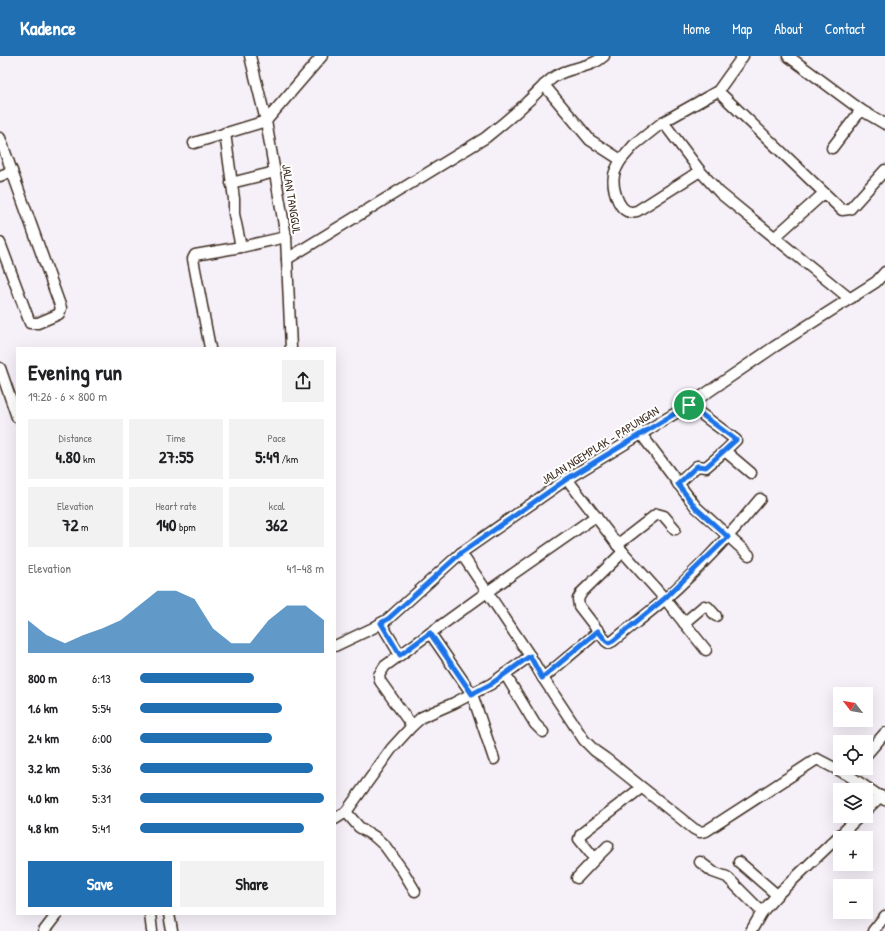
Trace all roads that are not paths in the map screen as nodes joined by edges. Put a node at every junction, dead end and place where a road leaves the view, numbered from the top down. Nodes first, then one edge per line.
1 (250, 56) edge
2 (322, 56) edge
3 (604, 56) edge
4 (743, 56) edge
5 (788, 56) edge
6 (544, 85) junction
7 (718, 91) junction
8 (861, 110) junction
9 (266, 121) junction
10 (663, 122) junction
11 (885, 124) edge
12 (225, 134) junction
13 (0, 138) edge
14 (194, 143) dead end
15 (832, 148) dead end
16 (621, 160) junction
17 (12, 171) junction
18 (700, 171) junction
19 (274, 172) junction
20 (0, 176) edge
21 (883, 177) edge
22 (232, 183) junction
23 (824, 193) junction
24 (286, 237) junction
25 (774, 238) junction
26 (0, 243) edge
27 (242, 248) junction
28 (287, 259) junction
29 (885, 272) edge
30 (849, 298) junction
31 (210, 347) edge
32 (291, 347) edge
33 (0, 368) edge
34 (689, 405) junction
35 (16, 414) edge
36 (641, 434) junction
37 (725, 451) junction
38 (751, 473) dead end
39 (567, 479) junction
40 (678, 484) junction
41 (760, 499) dead end
42 (596, 516) junction
43 (676, 529) dead end
44 (728, 537) junction
45 (620, 549) junction
46 (461, 553) junction
47 (749, 555) dead end
48 (487, 592) junction
49 (664, 599) junction
50 (716, 616) dead end
51 (684, 622) junction
52 (381, 623) junction
53 (598, 631) junction
54 (430, 633) junction
55 (336, 646) edge
56 (706, 650) dead end
57 (400, 655) junction
58 (530, 656) junction
59 (505, 674) junction
60 (542, 678) junction
61 (472, 694) junction
62 (412, 726) junction
63 (543, 732) dead end
64 (885, 733) edge
65 (873, 746) edge
66 (494, 759) dead end
67 (833, 765) edge
68 (855, 775) edge
69 (641, 788) junction
70 (883, 798) edge
71 (873, 805) edge
72 (346, 812) junction
73 (336, 818) edge
74 (853, 823) edge
75 (608, 846) dead end
76 (595, 859) junction
77 (700, 862) dead end
78 (739, 862) dead end
79 (577, 878) dead end
80 (415, 891) dead end
81 (777, 895) junction
82 (762, 912) junction
83 (56, 915) edge
84 (150, 915) edge
85 (169, 915) edge
86 (885, 916) edge
87 (44, 931) edge
88 (152, 931) edge
89 (172, 931) edge
90 (751, 931) edge
91 (873, 931) edge

1 - 9 street, JALAN TANGGUL
2 - 9 street
3 - 6 street
4 - 7 street
5 - 8 street
6 - 16 street
6 - 28 street
7 - 10 street
7 - 23 street
8 - 11 street
8 - 15 street
9 - 12 street
9 - 19 street, JALAN TANGGUL
10 - 16 street
10 - 18 street
12 - 14 street
12 - 22 street
13 - 17 street
16 - 18 street
17 - 20 street
17 - 26 street
18 - 25 street
19 - 22 street
19 - 24 street, JALAN TANGGUL
21 - 23 street
22 - 27 street
23 - 25 street
24 - 27 street
24 - 28 street, JALAN TANGGUL
25 - 30 street
27 - 31 street
28 - 32 street, JALAN TANGGUL
29 - 30 street, JALAN NGEMPLAK - PAPUNGAN
30 - 34 street, JALAN NGEMPLAK - PAPUNGAN
33 - 35 street
34 - 36 street, JALAN NGEMPLAK - PAPUNGAN
34 - 37 street
36 - 39 street, JALAN NGEMPLAK - PAPUNGAN
36 - 40 street
37 - 38 street
37 - 40 street
39 - 42 street
39 - 46 street, JALAN NGEMPLAK - PAPUNGAN
40 - 44 street
41 - 44 street
42 - 45 street
42 - 48 street
43 - 45 street
44 - 47 street
44 - 49 street
45 - 49 street
45 - 53 street
46 - 48 street
46 - 52 street, JALAN NGEMPLAK - PAPUNGAN
48 - 54 street
48 - 58 street
49 - 51 street
49 - 53 street
50 - 51 street
51 - 56 street
52 - 55 street, JALAN NGEMPLAK - PAPUNGAN
52 - 57 street
53 - 60 street
54 - 57 street
54 - 61 street
57 - 62 street
58 - 59 street
58 - 60 street
59 - 61 street
59 - 63 street
60 - 69 street
61 - 62 street
61 - 66 street
62 - 72 street
64 - 65 street
67 - 69 street
68 - 70 street
69 - 76 street
70 - 71 street
72 - 73 street
72 - 80 street
74 - 81 street
75 - 76 street
76 - 79 street
77 - 82 street
78 - 81 street
81 - 82 street
82 - 90 street
83 - 87 street
84 - 88 street
85 - 89 street
86 - 91 street

